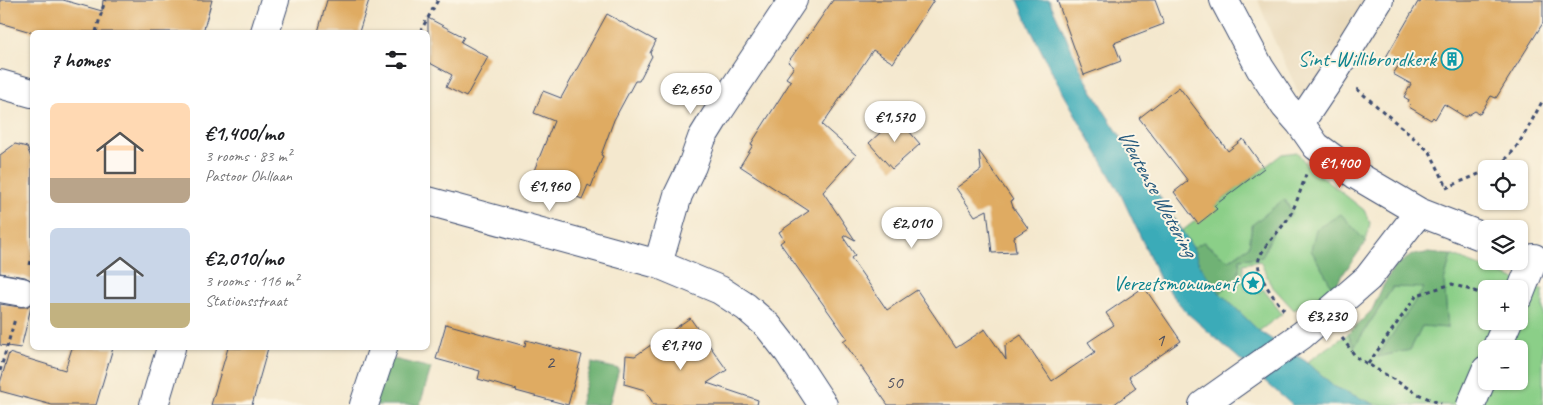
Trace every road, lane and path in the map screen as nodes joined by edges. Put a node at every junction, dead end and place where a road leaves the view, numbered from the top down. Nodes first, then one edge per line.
1 (105, 0) edge
2 (275, 0) edge
3 (438, 0) edge
4 (793, 0) edge
5 (1224, 0) edge
6 (1379, 0) edge
7 (97, 30) edge
8 (266, 30) edge
9 (421, 30) edge
10 (1335, 71) junction
11 (0, 84) edge
12 (30, 92) edge
13 (1543, 100) edge
14 (1300, 123) junction
15 (1316, 146) junction
16 (1504, 160) edge
17 (1478, 174) edge
18 (1447, 187) junction
19 (430, 205) edge
20 (1419, 212) junction
21 (1478, 235) edge
22 (1532, 257) edge
23 (658, 264) junction
24 (1524, 280) edge
25 (1478, 292) edge
26 (1286, 312) dead end
27 (1324, 316) junction
28 (171, 350) edge
29 (382, 350) edge
30 (1368, 364) junction
31 (1478, 389) edge
32 (154, 405) edge
33 (364, 405) edge
34 (823, 405) edge
35 (1203, 405) edge
36 (1444, 405) edge
37 (1471, 405) edge

1 - 7 path
2 - 8 street
3 - 9 path
4 - 23 street
5 - 14 street
6 - 10 street
10 - 14 street
10 - 18 path
11 - 12 street
13 - 16 path
14 - 15 street
15 - 20 street
15 - 26 path
17 - 18 path
18 - 20 path
19 - 23 street
20 - 21 street
20 - 27 street
22 - 24 street
23 - 34 street
25 - 30 path
27 - 30 path
27 - 35 street
28 - 32 street
29 - 33 street
30 - 36 path
31 - 37 street

